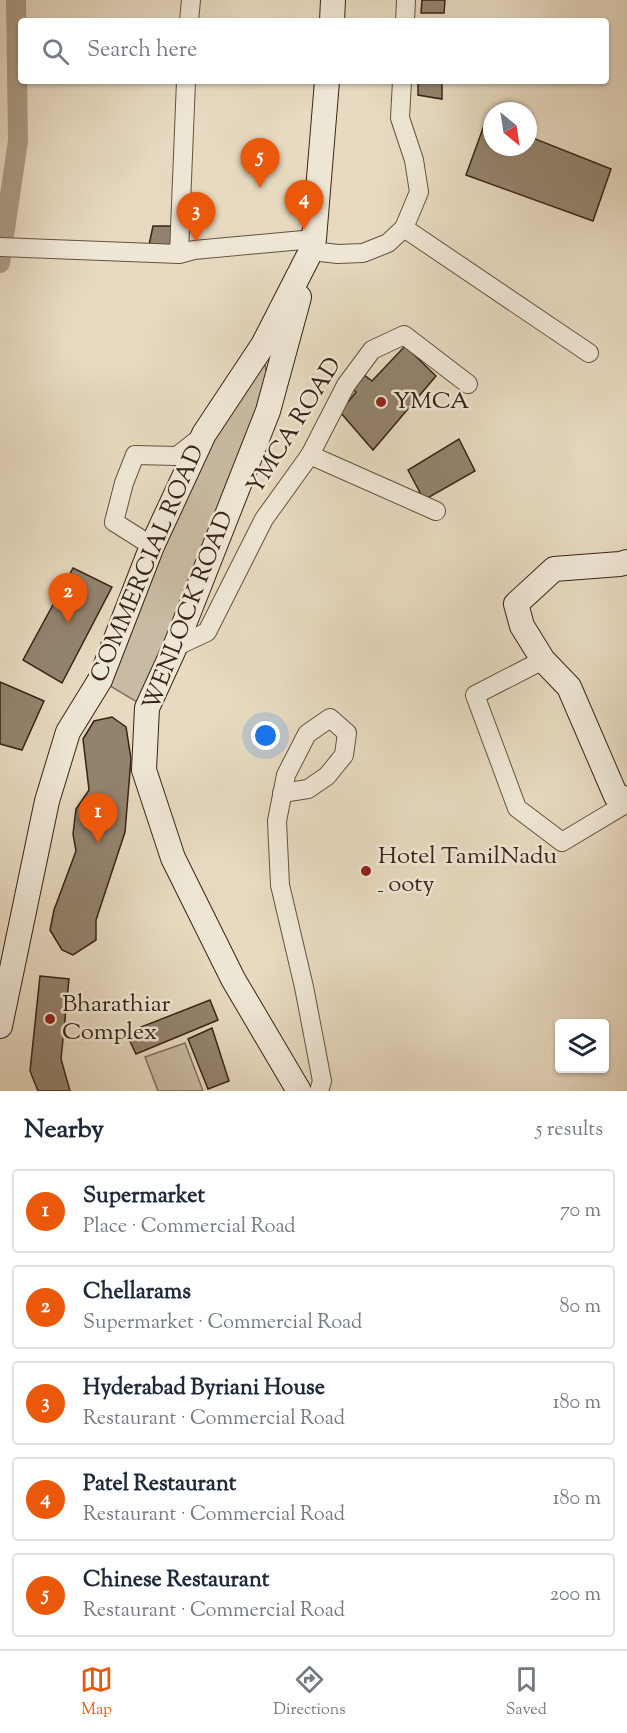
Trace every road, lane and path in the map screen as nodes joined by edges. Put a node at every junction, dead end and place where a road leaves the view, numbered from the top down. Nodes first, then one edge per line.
1 (191, 0) edge
2 (333, 0) edge
3 (406, 0) edge
4 (189, 18) edge
5 (332, 18) edge
6 (405, 18) edge
7 (186, 84) edge
8 (327, 84) edge
9 (402, 84) edge
10 (404, 228) junction
11 (312, 245) junction
12 (0, 247) edge
13 (179, 254) junction
14 (589, 353) dead end
15 (468, 384) dead end
16 (204, 434) junction
17 (310, 455) junction
18 (436, 511) dead end
19 (152, 546) junction
20 (627, 562) edge
21 (175, 647) junction
22 (543, 660) junction
23 (282, 794) dead end
24 (627, 801) edge
25 (0, 1026) edge
26 (299, 1091) edge
27 (319, 1091) edge

1 - 4 street
2 - 5 street
3 - 6 street
7 - 13 street
8 - 11 street, COMMERCIAL ROAD
9 - 10 street
10 - 11 street
10 - 14 street
11 - 13 street
11 - 16 street, COMMERCIAL ROAD
11 - 21 street, WENLOCK ROAD
12 - 13 street
15 - 17 street, YMCA ROAD
16 - 19 street, COMMERCIAL ROAD
16 - 19 street
17 - 18 street
17 - 21 street, YMCA ROAD
19 - 25 street, COMMERCIAL ROAD
20 - 22 street
21 - 26 street, WENLOCK ROAD
22 - 24 street
22 - 24 street
23 - 27 street

